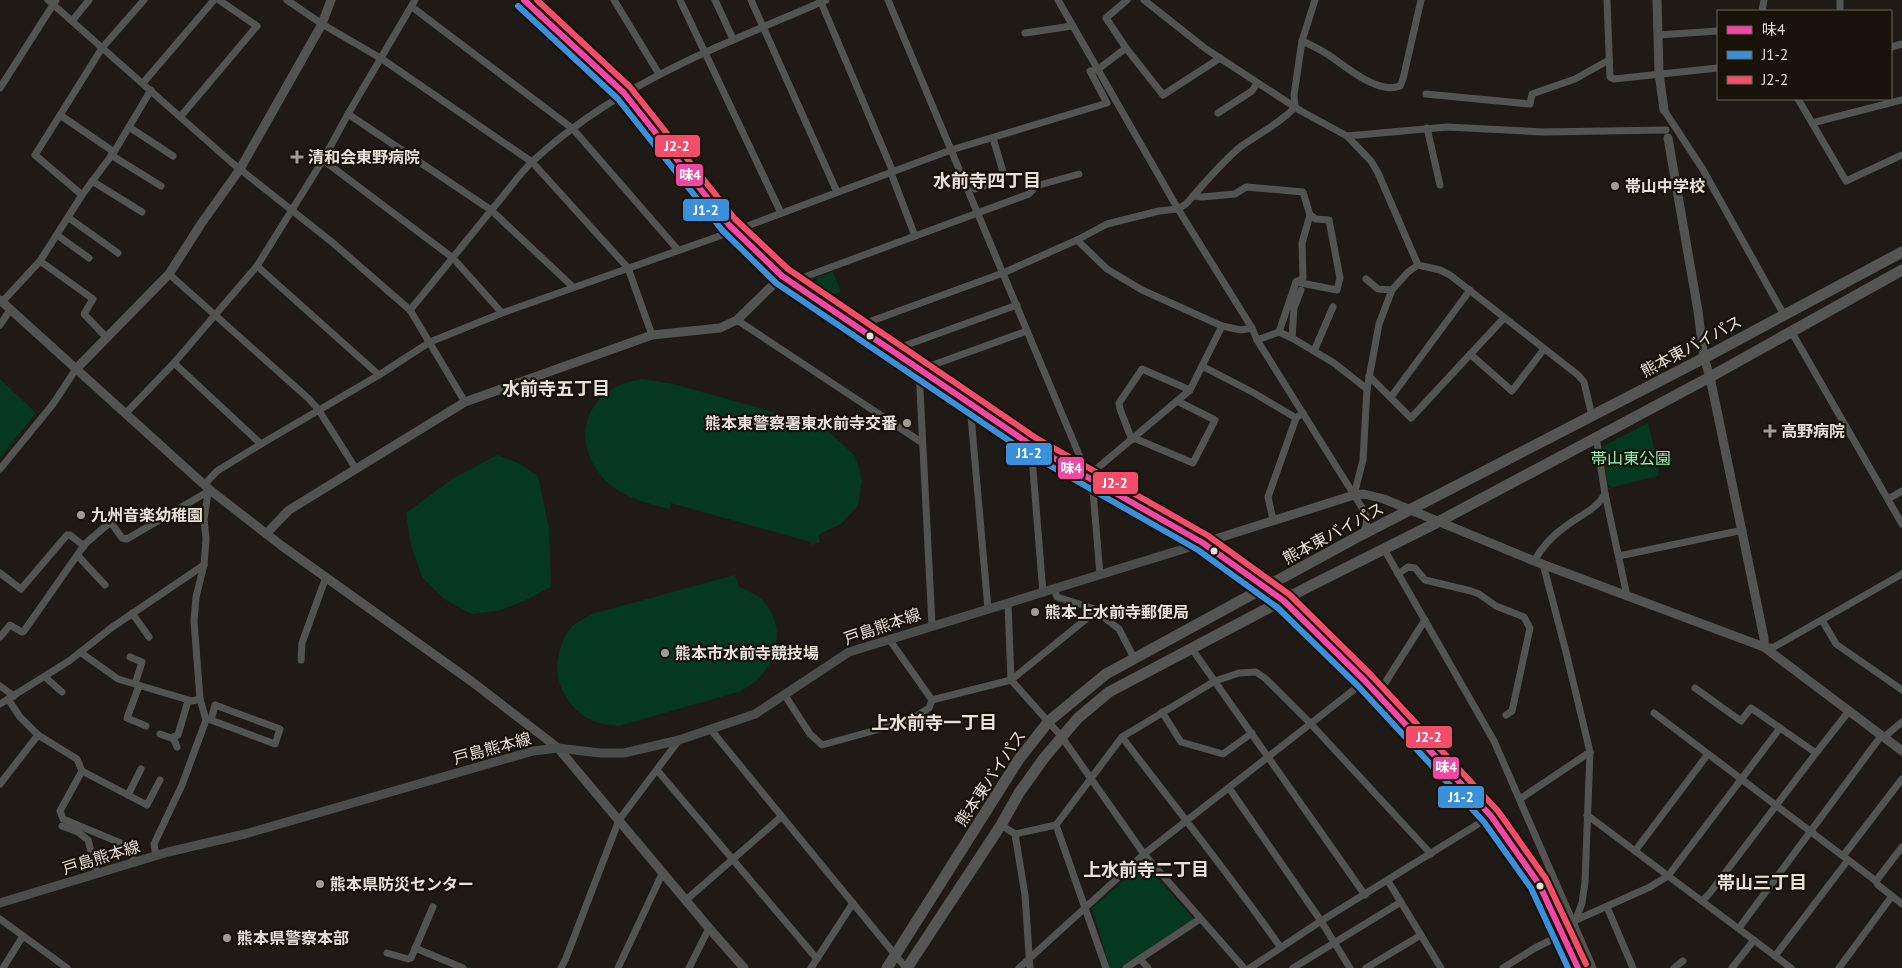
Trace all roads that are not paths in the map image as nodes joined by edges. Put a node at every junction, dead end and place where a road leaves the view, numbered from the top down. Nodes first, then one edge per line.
1 (89, 0) edge
2 (144, 0) edge
3 (214, 0) edge
4 (219, 0) edge
5 (287, 0) edge
6 (331, 0) edge
7 (524, 0) edge
8 (614, 0) edge
9 (680, 0) edge
10 (715, 0) edge
11 (751, 0) edge
12 (888, 0) edge
13 (1058, 0) edge
14 (1127, 0) edge
15 (1144, 0) edge
16 (1315, 0) edge
17 (1422, 0) edge
18 (1607, 0) edge
19 (1656, 0) edge
20 (53, 1) edge
21 (822, 1) edge
22 (413, 3) edge
23 (72, 21) junction
24 (322, 24) junction
25 (763, 26) junction
26 (1072, 26) junction
27 (1717, 31) edge
28 (1025, 33) dead end
29 (1658, 35) junction
30 (733, 39) junction
31 (1302, 41) junction
32 (102, 48) junction
33 (1126, 48) junction
34 (704, 52) junction
35 (1220, 58) junction
36 (382, 59) junction
37 (1609, 60) junction
38 (1717, 68) edge
39 (1097, 70) junction
40 (1659, 73) junction
41 (659, 74) junction
42 (1258, 82) junction
43 (143, 83) junction
44 (0, 88) edge
45 (151, 90) junction
46 (624, 93) junction
47 (1426, 94) dead end
48 (1799, 100) edge
49 (1902, 100) edge
50 (1295, 107) junction
51 (1664, 110) junction
52 (1218, 113) dead end
53 (60, 114) junction
54 (348, 114) junction
55 (181, 116) junction
56 (1812, 123) junction
57 (129, 127) junction
58 (1427, 128) junction
59 (573, 129) junction
60 (1667, 134) junction
61 (1347, 136) junction
62 (993, 138) junction
63 (951, 150) junction
64 (113, 153) junction
65 (1902, 155) edge
66 (173, 156) dead end
67 (323, 160) junction
68 (532, 162) junction
69 (240, 169) junction
70 (892, 173) junction
71 (1079, 174) dead end
72 (92, 181) junction
73 (1440, 185) dead end
74 (161, 186) dead end
75 (975, 189) dead end
76 (837, 192) junction
77 (82, 196) junction
78 (1193, 196) junction
79 (1178, 209) junction
80 (293, 210) junction
81 (491, 210) junction
82 (142, 212) dead end
83 (781, 213) junction
84 (978, 214) junction
85 (1310, 215) junction
86 (69, 218) junction
87 (734, 230) junction
88 (57, 235) junction
89 (915, 236) junction
90 (1077, 240) junction
91 (678, 250) junction
92 (1902, 252) edge
93 (118, 253) dead end
94 (89, 258) dead end
95 (453, 258) junction
96 (40, 261) junction
97 (1418, 265) junction
98 (257, 266) junction
99 (628, 268) junction
100 (1902, 270) edge
101 (1003, 273) junction
102 (169, 274) junction
103 (782, 276) junction
104 (1366, 279) dead end
105 (1296, 282) junction
106 (793, 285) junction
107 (573, 287) junction
108 (1301, 290) dead end
109 (1392, 290) junction
110 (1470, 290) junction
111 (1, 301) edge
112 (1016, 305) junction
113 (1333, 308) dead end
114 (10, 310) junction
115 (410, 310) junction
116 (502, 313) junction
117 (216, 315) junction
118 (1784, 315) junction
119 (1504, 318) junction
120 (737, 320) junction
121 (0, 325) edge
122 (1222, 326) junction
123 (855, 327) junction
124 (1252, 328) junction
125 (1028, 331) junction
126 (1791, 331) junction
127 (1279, 332) junction
128 (652, 335) junction
129 (107, 338) junction
130 (1292, 338) junction
131 (1257, 340) junction
132 (430, 342) junction
133 (1544, 349) junction
134 (890, 351) junction
135 (1314, 351) junction
136 (1470, 354) junction
137 (1704, 358) junction
138 (174, 363) junction
139 (1202, 366) junction
140 (76, 369) junction
141 (919, 370) junction
142 (379, 375) junction
143 (1369, 376) junction
144 (1710, 377) junction
145 (1367, 389) junction
146 (1190, 390) junction
147 (1391, 397) junction
148 (1177, 401) junction
149 (465, 402) junction
150 (970, 405) junction
151 (318, 409) junction
152 (125, 414) junction
153 (1303, 414) junction
154 (1592, 416) junction
155 (1296, 418) junction
156 (1596, 436) junction
157 (1133, 439) junction
158 (921, 442) junction
159 (261, 444) junction
160 (1031, 445) junction
161 (356, 468) junction
162 (0, 469) edge
163 (1090, 478) junction
164 (207, 489) junction
165 (1902, 491) edge
166 (1605, 494) junction
167 (1354, 495) junction
168 (1888, 499) junction
169 (1412, 510) junction
170 (1273, 520) junction
171 (1438, 522) junction
172 (1902, 524) edge
173 (1743, 530) junction
174 (266, 534) junction
175 (1361, 535) junction
176 (1203, 543) junction
177 (84, 546) junction
178 (1384, 549) junction
179 (78, 556) junction
180 (1619, 556) junction
181 (1539, 562) junction
182 (204, 565) junction
183 (0, 573) edge
184 (1398, 574) junction
185 (1902, 574) edge
186 (1100, 575) junction
187 (326, 577) junction
188 (105, 585) dead end
189 (1266, 588) junction
190 (1054, 589) junction
191 (1043, 593) junction
192 (1627, 596) junction
193 (1284, 601) junction
194 (1008, 604) junction
195 (988, 609) junction
196 (1096, 611) junction
197 (132, 613) junction
198 (1425, 620) junction
199 (1822, 620) junction
200 (932, 625) junction
201 (0, 637) edge
202 (149, 637) dead end
203 (889, 639) junction
204 (1764, 647) junction
205 (1192, 649) junction
206 (80, 652) junction
207 (130, 657) dead end
208 (1134, 658) junction
209 (301, 660) dead end
210 (45, 676) junction
211 (1011, 680) junction
212 (1215, 681) junction
213 (1365, 681) junction
214 (137, 685) junction
215 (0, 686) edge
216 (1695, 688) dead end
217 (1902, 690) edge
218 (62, 692) dead end
219 (784, 694) junction
220 (1378, 694) junction
221 (11, 698) junction
222 (200, 699) junction
223 (188, 700) junction
224 (932, 700) junction
225 (0, 704) edge
226 (215, 705) joint
227 (1849, 711) junction
228 (1162, 712) junction
229 (1654, 713) dead end
230 (1506, 715) dead end
231 (1049, 721) junction
232 (1902, 722) edge
233 (1310, 723) junction
234 (146, 726) dead end
235 (1780, 728) junction
236 (711, 730) junction
237 (1252, 733) junction
238 (160, 734) dead end
239 (38, 735) junction
240 (1061, 736) junction
241 (1122, 736) junction
242 (173, 737) junction
243 (1882, 737) junction
244 (679, 740) junction
245 (177, 747) dead end
246 (558, 748) junction
247 (1902, 751) edge
248 (1590, 752) junction
249 (1816, 753) junction
250 (1708, 754) junction
251 (1268, 756) junction
252 (140, 770) dead end
253 (657, 770) junction
254 (82, 771) junction
255 (1091, 777) junction
256 (1902, 779) edge
257 (160, 780) dead end
258 (1742, 780) junction
259 (0, 784) edge
260 (1229, 788) junction
261 (128, 795) junction
262 (1520, 799) junction
263 (1776, 805) junction
264 (1587, 814) junction
265 (1491, 816) junction
266 (781, 817) junction
267 (620, 820) junction
268 (1185, 821) junction
269 (1001, 825) junction
270 (1056, 825) junction
271 (62, 826) dead end
272 (1811, 831) junction
273 (1015, 834) junction
274 (1902, 847) edge
275 (1635, 851) junction
276 (1144, 854) junction
277 (1432, 854) junction
278 (156, 856) junction
279 (1846, 858) junction
280 (732, 860) junction
281 (135, 863) junction
282 (663, 872) junction
283 (97, 874) junction
284 (1668, 876) junction
285 (1388, 881) junction
286 (1876, 881) junction
287 (1365, 895) junction
288 (1892, 896) junction
289 (686, 900) junction
290 (1702, 901) junction
291 (1401, 902) junction
292 (0, 903) edge
293 (853, 903) junction
294 (1902, 904) edge
295 (1086, 906) junction
296 (1607, 906) junction
297 (433, 907) dead end
298 (0, 919) edge
299 (1200, 919) junction
300 (1321, 921) junction
301 (1575, 922) junction
302 (708, 928) junction
303 (1739, 928) junction
304 (1564, 934) junction
305 (1421, 935) junction
306 (23, 936) junction
307 (1754, 940) junction
308 (1335, 942) junction
309 (415, 948) junction
310 (1281, 948) junction
311 (387, 953) dead end
312 (896, 955) junction
313 (1775, 956) junction
314 (1029, 958) junction
315 (817, 959) junction
316 (1140, 959) junction
317 (1683, 961) dead end
318 (449, 965) edge
319 (743, 967) edge
320 (1254, 967) edge
321 (1438, 967) edge
322 (3, 968) edge
323 (67, 968) edge
324 (463, 968) edge
325 (560, 968) edge
326 (618, 968) edge
327 (689, 968) edge
328 (811, 968) edge
329 (888, 968) edge
330 (907, 968) edge
331 (1019, 968) edge
332 (1030, 968) edge
333 (1106, 968) edge
334 (1126, 968) edge
335 (1148, 968) edge
336 (1244, 968) edge
337 (1293, 968) edge
338 (1350, 968) edge
339 (1366, 968) edge
340 (1503, 968) edge
341 (1577, 968) edge
342 (1593, 968) edge
343 (1633, 968) edge
344 (1674, 968) edge
345 (1732, 968) edge
346 (1791, 968) edge
347 (1839, 968) edge

1 - 23 street
2 - 32 street
3 - 43 street
4 - 55 street
5 - 24 street
6 - 24 street
7 - 46 street
8 - 41 street
9 - 34 street
10 - 30 street
11 - 25 street
12 - 63 street
13 - 26 street
14 - 33 street
15 - 35 street
16 - 31 street
17 - 31 street
18 - 37 street
19 - 29 street
20 - 23 street
20 - 44 street
21 - 25 street
21 - 70 street
22 - 36 street
22 - 59 street
23 - 32 street
24 - 36 street
24 - 69 street
25 - 30 street
25 - 76 street
26 - 28 street
26 - 39 street
27 - 29 street
29 - 40 street
30 - 34 street
31 - 50 street
32 - 43 street
32 - 53 street
33 - 35 street
33 - 39 street
34 - 41 street
34 - 83 street
35 - 42 street
36 - 54 street
36 - 68 street
37 - 40 street
37 - 47 street
38 - 40 street
39 - 62 street
39 - 79 street
40 - 51 street
41 - 46 street
42 - 50 street
42 - 52 street
43 - 45 street
45 - 55 street
45 - 57 street
46 - 59 street
46 - 87 street
48 - 56 street
49 - 56 street
50 - 61 street
50 - 78 street
51 - 60 street
51 - 118 street
53 - 64 street
53 - 77 street
54 - 67 street
54 - 81 street
55 - 69 street
56 - 65 street
57 - 64 street
57 - 66 street
58 - 60 street
58 - 61 street
58 - 73 street
59 - 68 street
59 - 91 street
60 - 137 street
61 - 97 street
62 - 63 street
62 - 75 street
63 - 70 street
63 - 84 street
64 - 72 street
64 - 74 street
67 - 80 street
67 - 95 street
68 - 81 street
68 - 99 street
69 - 80 street
69 - 102 street
70 - 76 street
70 - 89 street
71 - 84 street
72 - 77 street
72 - 82 street
76 - 83 street
77 - 86 street
78 - 79 street
78 - 85 street
79 - 90 street
79 - 124 street
80 - 98 street
80 - 115 street
81 - 95 street
81 - 107 street
83 - 87 street
84 - 89 street
84 - 101 street
85 - 105 street
85 - 105 street
86 - 88 street
86 - 93 street
87 - 91 street
87 - 103 street
88 - 94 street
88 - 96 street
89 - 106 street
90 - 101 street
90 - 122 street
91 - 99 street
92 - 118 highway, 熊本東バイパス
95 - 115 street
95 - 116 street
96 - 111 street
96 - 129 street
97 - 109 street
97 - 110 street
98 - 117 street
98 - 142 street
99 - 107 street
99 - 128 street
100 - 126 highway, 熊本東バイパス
101 - 112 street
101 - 123 street
102 - 117 street
102 - 129 street
103 - 106 street
103 - 120 street
104 - 109 street
105 - 127 street
106 - 123 street
107 - 116 street
108 - 130 street
109 - 143 street
110 - 119 street
110 - 147 street
111 - 114 street
112 - 125 street
112 - 134 street
113 - 135 street
114 - 121 street
114 - 140 street
115 - 132 street
116 - 132 street
117 - 138 street
117 - 151 street
118 - 137 highway, 熊本東バイパス
119 - 133 street
119 - 136 street
120 - 128 street
120 - 158 street
122 - 124 street
122 - 139 street
123 - 134 street
124 - 131 street
125 - 141 street
125 - 163 street
126 - 144 highway, 熊本東バイパス
126 - 168 street
127 - 130 street
127 - 131 street
128 - 149 street
129 - 140 street
130 - 135 street
131 - 153 street
132 - 142 street
132 - 149 street
133 - 136 street
133 - 154 street
134 - 141 street
135 - 145 street
136 - 147 street
137 - 144 street
137 - 154 highway, 熊本東バイパス
138 - 152 street
138 - 159 street
139 - 146 street
139 - 155 street
140 - 152 street
140 - 162 street
141 - 150 street
141 - 158 street
142 - 151 street
143 - 145 street
143 - 147 street
144 - 156 highway, 熊本東バイパス
144 - 173 street
145 - 167 street
146 - 148 street
146 - 157 street
148 - 157 street
148 - 157 street
149 - 161 street
150 - 160 street
150 - 195 street
151 - 159 street
151 - 161 street
152 - 164 street
153 - 155 street
153 - 167 street
154 - 169 highway, 熊本東バイパス
155 - 170 street
156 - 166 street
156 - 171 highway, 熊本東バイパス
157 - 163 street
158 - 200 street
159 - 164 street
160 - 163 street
160 - 191 street
161 - 174 street
163 - 176 street
163 - 186 street
164 - 174 street
164 - 177 street
164 - 182 street
165 - 168 street
166 - 180 street
166 - 181 street
167 - 169 street
167 - 170 street
167 - 175 street
168 - 172 street
169 - 171 street
169 - 175 highway, 熊本東バイパス
170 - 176 street
171 - 178 highway, 熊本東バイパス
171 - 181 street
173 - 180 street
173 - 204 street
174 - 187 street
175 - 189 highway, 熊本東バイパス
176 - 186 main road, 戸島熊本線
176 - 189 main road
177 - 179 street
177 - 183 street
178 - 184 street
178 - 193 highway, 熊本東バイパス
179 - 188 street
179 - 201 street
180 - 192 street
181 - 192 street
181 - 248 street
182 - 197 street
182 - 222 street
184 - 198 street
184 - 230 street
185 - 199 street
186 - 190 main road, 戸島熊本線
187 - 209 street
187 - 246 street
189 - 193 main road
189 - 208 highway, 熊本東バイパス
190 - 191 main road, 戸島熊本線
190 - 196 street
191 - 194 main road, 戸島熊本線
192 - 204 street
193 - 205 highway, 熊本東バイパス
193 - 213 main road
194 - 195 main road, 戸島熊本線
194 - 211 street
195 - 200 main road, 戸島熊本線
196 - 208 street
196 - 211 street
197 - 202 street
197 - 206 street
198 - 220 street
198 - 262 street
199 - 204 street
199 - 217 street
200 - 203 main road, 戸島熊本線
203 - 219 main road, 戸島熊本線
203 - 224 street
204 - 227 street
205 - 212 street
205 - 240 highway, 熊本東バイパス
206 - 210 street
206 - 214 street
207 - 214 street
208 - 231 highway, 熊本東バイパス
210 - 218 street
210 - 221 street
211 - 224 street
211 - 231 street
212 - 228 street
212 - 233 street
212 - 237 street
213 - 220 main road
213 - 233 street
214 - 223 street
214 - 234 street
215 - 221 street
216 - 235 street
219 - 224 street
219 - 236 main road, 戸島熊本線
220 - 265 main road
221 - 225 street
221 - 239 street
222 - 223 street
222 - 278 street
223 - 242 street
226 - 226 street
227 - 243 street
227 - 249 street
228 - 237 street
228 - 241 street
229 - 250 street
231 - 240 street
231 - 312 highway, 熊本東バイパス
232 - 243 street
233 - 251 street
233 - 277 street
235 - 249 street
235 - 258 street
236 - 244 main road, 戸島熊本線
236 - 266 street
237 - 251 street
238 - 242 street
239 - 254 street
239 - 259 street
240 - 255 street
240 - 269 highway, 熊本東バイパス
241 - 255 street
241 - 268 street
242 - 245 street
243 - 247 street
243 - 272 street
244 - 246 main road, 戸島熊本線
244 - 253 street
246 - 267 street
246 - 278 main road, 戸島熊本線
248 - 262 street
248 - 264 street
249 - 263 street
250 - 258 street
250 - 275 street
251 - 260 street
251 - 287 street
252 - 261 street
253 - 267 street
253 - 280 street
254 - 261 street
254 - 281 street
255 - 270 street
255 - 276 street
256 - 279 street
257 - 261 street
258 - 263 street
258 - 284 street
260 - 268 street
260 - 300 street
262 - 301 street
263 - 272 street
263 - 290 street
264 - 275 street
264 - 301 street
265 - 277 street
265 - 304 main road
266 - 280 street
266 - 293 street
267 - 282 street
267 - 325 street
268 - 276 street
268 - 310 street
269 - 273 street
269 - 330 highway, 熊本東バイパス
270 - 273 street
270 - 295 street
271 - 283 street
272 - 279 street
272 - 303 street
273 - 314 street
274 - 286 street
275 - 284 street
276 - 295 street
276 - 299 street
277 - 285 street
278 - 281 main road, 戸島熊本線
279 - 286 street
279 - 313 street
280 - 289 street
280 - 315 street
281 - 283 main road, 戸島熊本線
282 - 289 street
282 - 326 street
283 - 292 main road, 戸島熊本線
284 - 290 street
284 - 296 street
285 - 287 street
285 - 291 street
286 - 288 street
287 - 300 street
288 - 294 street
288 - 347 street
289 - 302 street
290 - 303 street
291 - 305 street
291 - 308 street
293 - 312 street
293 - 315 street
295 - 314 street
295 - 333 street
296 - 301 street
296 - 343 street
297 - 309 street
298 - 306 street
299 - 316 street
299 - 336 street
300 - 308 street
300 - 310 street
301 - 304 street
301 - 342 street
302 - 319 street
302 - 327 street
303 - 307 street
304 - 340 street
304 - 341 main road
305 - 321 street
305 - 339 street
306 - 322 street
306 - 323 street
307 - 313 street
307 - 345 street
308 - 337 street
308 - 338 street
309 - 311 street
309 - 318 street
310 - 320 street
312 - 329 highway, 熊本東バイパス
312 - 330 street
313 - 346 street
314 - 331 street
314 - 332 street
315 - 328 street
316 - 334 street
316 - 335 street
317 - 344 street
318 - 324 street

